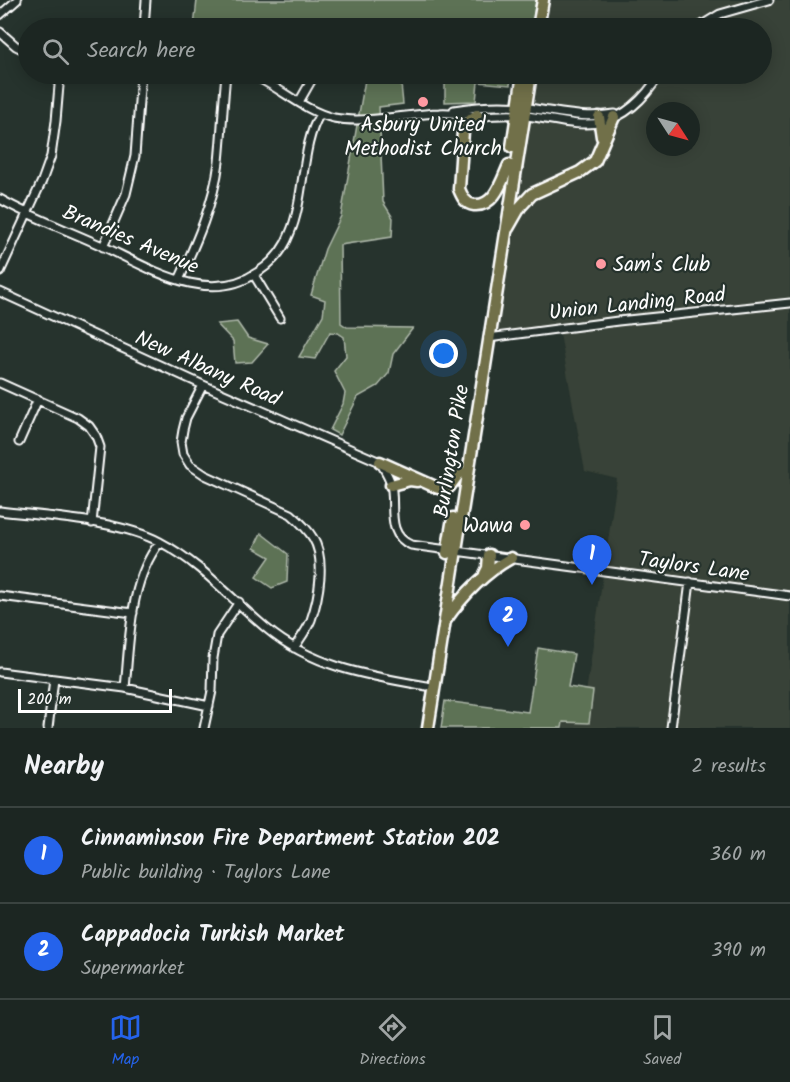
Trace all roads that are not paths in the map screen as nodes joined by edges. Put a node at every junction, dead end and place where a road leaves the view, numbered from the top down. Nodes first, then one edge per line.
1 (16, 0) edge
2 (146, 0) edge
3 (536, 0) edge
4 (543, 0) edge
5 (769, 0) edge
6 (0, 15) edge
7 (145, 18) edge
8 (533, 18) edge
9 (540, 18) edge
10 (713, 18) edge
11 (0, 32) edge
12 (18, 47) edge
13 (59, 84) edge
14 (140, 84) edge
15 (224, 84) edge
16 (268, 84) edge
17 (309, 84) edge
18 (523, 84) edge
19 (528, 84) edge
20 (653, 84) edge
21 (299, 102) junction
22 (521, 111) junction
23 (440, 112) junction
24 (320, 114) junction
25 (477, 115) junction
26 (617, 115) junction
27 (599, 120) junction
28 (602, 144) junction
29 (509, 165) junction
30 (0, 199) edge
31 (27, 212) junction
32 (505, 234) junction
33 (103, 247) junction
34 (0, 272) edge
35 (254, 275) junction
36 (179, 280) junction
37 (0, 292) edge
38 (790, 303) edge
39 (280, 318) dead end
40 (488, 338) junction
41 (0, 383) edge
42 (203, 385) junction
43 (38, 399) junction
44 (19, 442) dead end
45 (380, 462) junction
46 (460, 472) junction
47 (420, 481) junction
48 (391, 485) junction
49 (0, 511) edge
50 (92, 523) junction
51 (160, 542) junction
52 (452, 550) junction
53 (489, 555) junction
54 (511, 558) junction
55 (484, 577) junction
56 (690, 582) junction
57 (0, 596) edge
58 (790, 596) edge
59 (239, 603) junction
60 (133, 613) junction
61 (444, 624) junction
62 (294, 648) junction
63 (0, 672) edge
64 (54, 679) junction
65 (427, 686) junction
66 (125, 688) junction
67 (209, 706) junction
68 (48, 728) edge
69 (204, 728) edge
70 (420, 728) edge
71 (428, 728) edge
72 (671, 728) edge

1 - 6 street
2 - 7 street
3 - 8 highway
4 - 9 highway
5 - 10 street
11 - 12 street
13 - 31 street
14 - 33 street
15 - 36 street
16 - 21 street
17 - 21 street
18 - 22 highway, Burlington Pike
19 - 22 highway, Burlington Pike
20 - 26 street
21 - 24 street
22 - 23 street
22 - 25 street
22 - 27 street
22 - 29 highway, Burlington Pike
22 - 32 highway, Burlington Pike
23 - 24 street
23 - 25 street
24 - 35 street, Brandies Avenue
25 - 29 highway
26 - 27 street
26 - 28 highway
27 - 28 highway
28 - 32 highway
29 - 46 highway, Burlington Pike
30 - 31 street, Brandies Avenue
31 - 33 street, Brandies Avenue
31 - 34 street
32 - 40 highway, Burlington Pike
33 - 36 street, Brandies Avenue
35 - 36 street, Brandies Avenue
35 - 39 street
37 - 42 street, New Albany Road
38 - 40 street, Union Landing Road
40 - 52 highway, Burlington Pike
41 - 43 street
42 - 45 street, New Albany Road
42 - 62 street
43 - 44 street
43 - 50 street
45 - 47 highway
45 - 48 street
46 - 47 highway
46 - 52 highway, Burlington Pike
47 - 48 highway
48 - 52 street, Taylors Lane
49 - 50 street
50 - 51 street
51 - 59 street
51 - 60 street
52 - 53 street, Taylors Lane
52 - 61 highway, Burlington Pike
52 - 65 highway, Burlington Pike
53 - 54 street, Taylors Lane
53 - 55 highway
54 - 55 highway
54 - 56 street, Taylors Lane
55 - 61 highway
56 - 58 street, Taylors Lane
56 - 72 street
57 - 60 street
59 - 62 street
59 - 67 street
60 - 66 street
61 - 71 highway, Burlington Pike
62 - 65 street
63 - 64 street
64 - 66 street
64 - 68 street
65 - 70 highway, Burlington Pike
66 - 67 street
67 - 69 street

